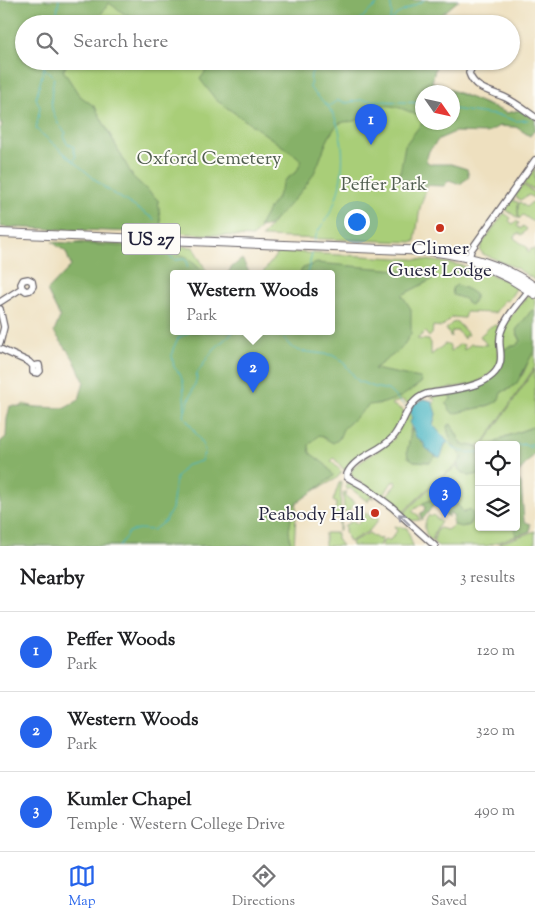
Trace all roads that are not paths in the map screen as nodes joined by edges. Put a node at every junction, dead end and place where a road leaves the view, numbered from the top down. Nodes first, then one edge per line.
1 (470, 70) edge
2 (535, 117) edge
3 (535, 160) edge
4 (0, 234) edge
5 (469, 258) junction
6 (22, 288) dead end
7 (533, 289) edge
8 (0, 302) edge
9 (0, 309) edge
10 (0, 343) edge
11 (0, 349) edge
12 (33, 366) dead end
13 (434, 546) edge

1 - 2 street
3 - 5 street
4 - 5 highway, US 27
5 - 7 highway, US 27
6 - 8 street
13 -> 7 street
9 - 10 street
11 - 12 street

